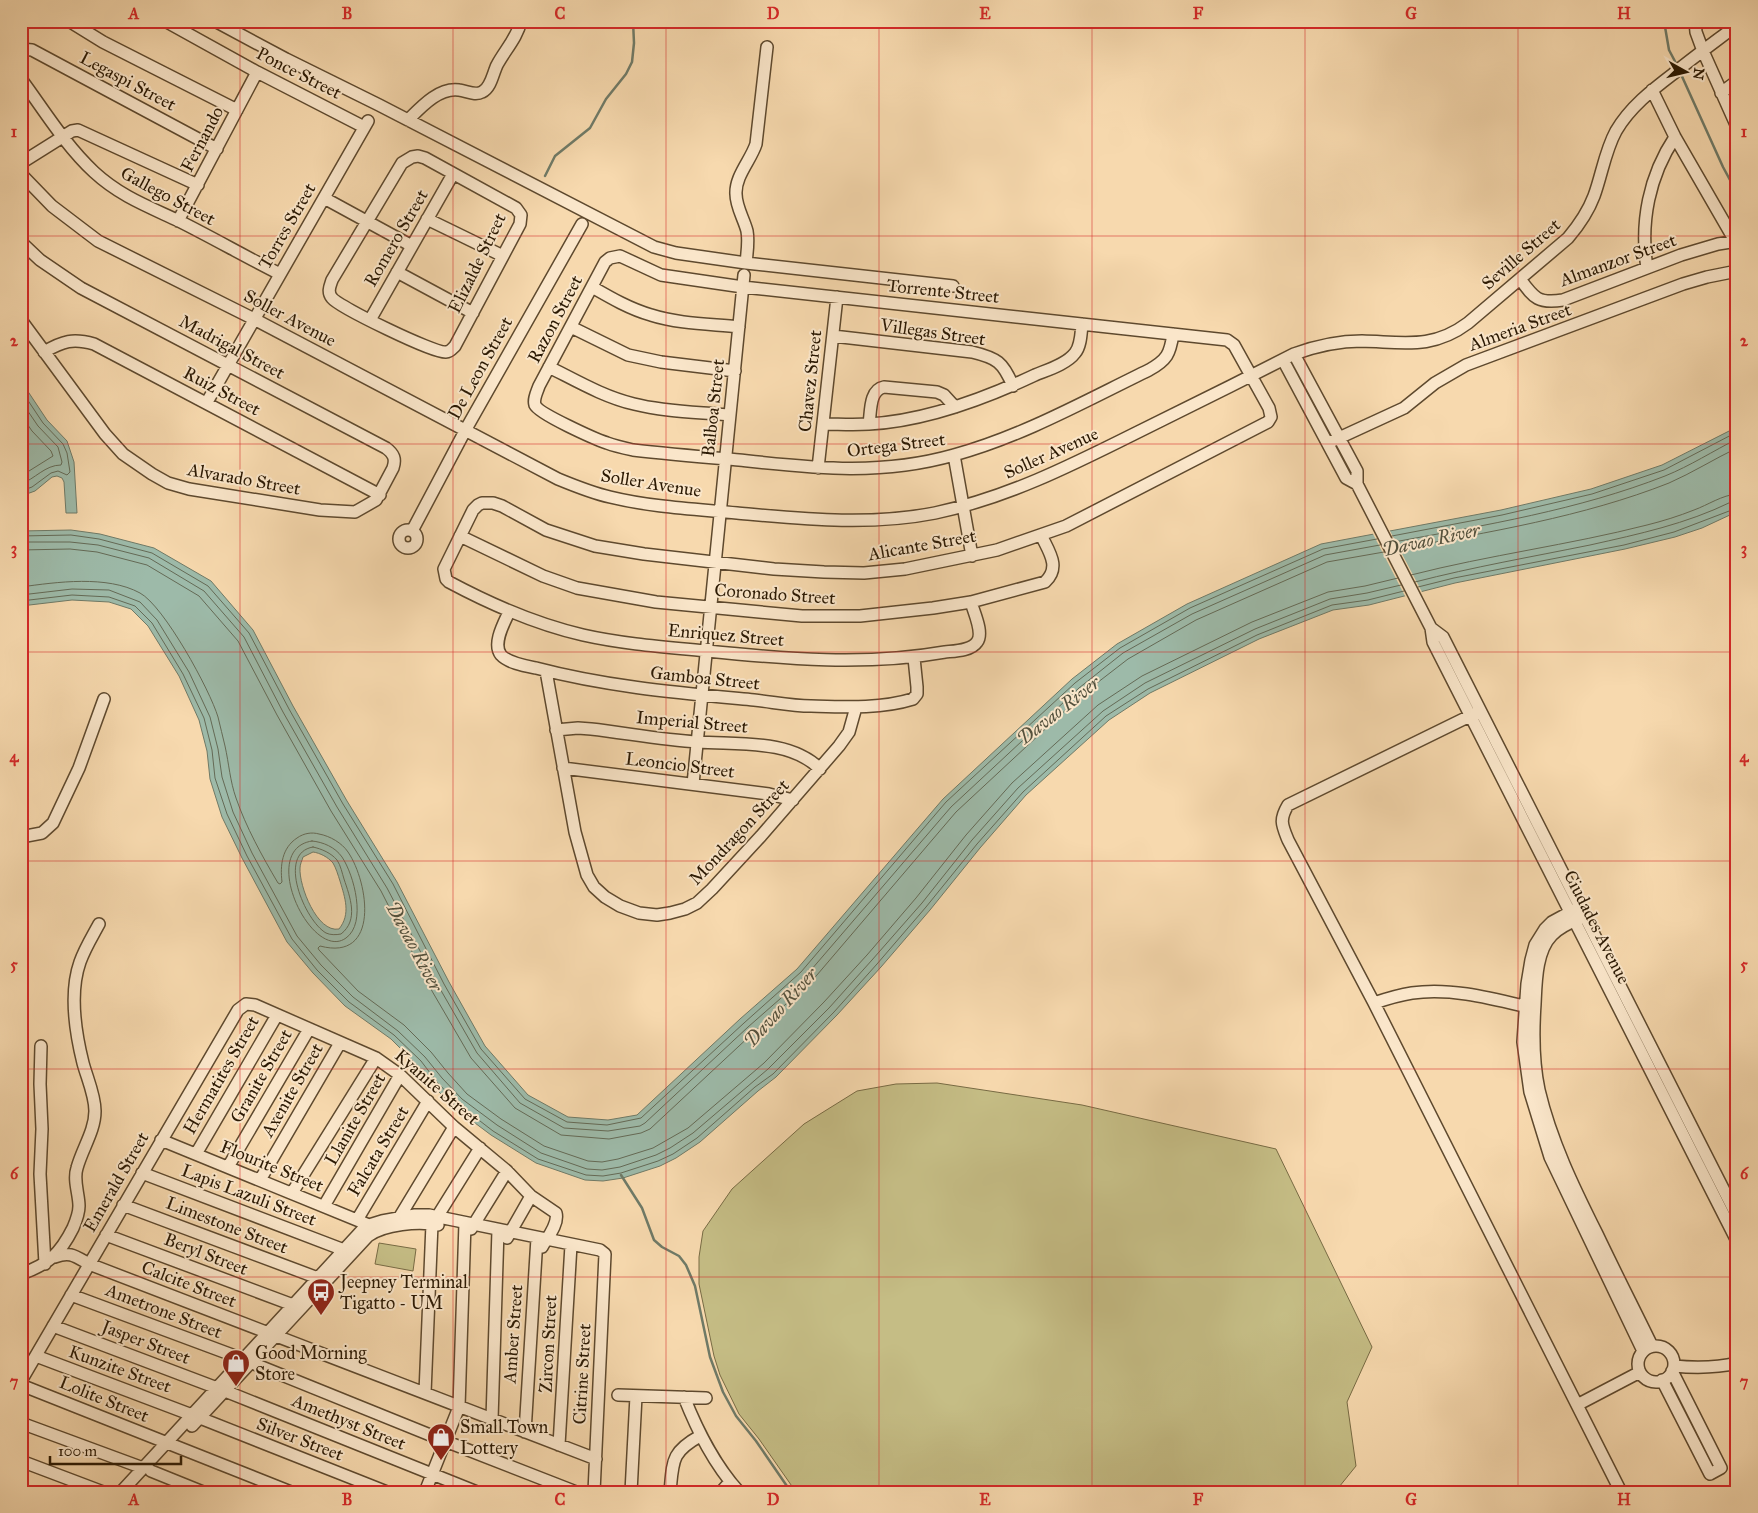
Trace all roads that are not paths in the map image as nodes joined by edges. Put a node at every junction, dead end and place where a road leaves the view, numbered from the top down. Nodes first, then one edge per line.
1 (69, 21) edge
2 (165, 21) edge
3 (215, 21) edge
4 (521, 21) edge
5 (1694, 21) edge
6 (1737, 25) edge
7 (767, 47) dead end
8 (21, 49) edge
9 (1703, 51) junction
10 (257, 72) junction
11 (21, 79) edge
12 (1737, 81) edge
13 (1652, 90) junction
14 (1721, 93) junction
15 (237, 110) junction
16 (408, 120) junction
17 (366, 124) joint
18 (1737, 127) edge
19 (64, 136) junction
20 (1675, 137) junction
21 (217, 149) junction
22 (21, 163) edge
23 (21, 174) edge
24 (453, 174) junction
25 (198, 185) junction
26 (324, 198) junction
27 (428, 219) junction
28 (178, 221) junction
29 (367, 222) junction
30 (582, 224) dead end
31 (1736, 241) edge
32 (21, 242) edge
33 (412, 246) junction
34 (503, 256) junction
35 (616, 256) joint
36 (746, 263) junction
37 (1647, 268) junction
38 (1737, 271) edge
39 (397, 272) junction
40 (280, 274) junction
41 (744, 275) dead end
42 (1520, 279) junction
43 (953, 286) dead end
44 (592, 287) junction
45 (743, 287) junction
46 (837, 297) junction
47 (473, 312) junction
48 (254, 319) junction
49 (21, 320) edge
50 (370, 320) junction
51 (1082, 324) junction
52 (571, 327) junction
53 (739, 327) junction
54 (1173, 334) junction
55 (833, 336) junction
56 (44, 352) junction
57 (1294, 354) junction
58 (1283, 360) junction
59 (228, 364) junction
60 (549, 367) junction
61 (735, 370) junction
62 (1251, 376) junction
63 (1013, 386) junction
64 (207, 402) junction
65 (535, 404) joint
66 (955, 407) junction
67 (730, 415) junction
68 (823, 424) junction
69 (869, 424) junction
70 (466, 429) junction
71 (1339, 437) junction
72 (1328, 443) junction
73 (954, 455) junction
74 (726, 459) junction
75 (818, 468) junction
76 (1358, 487) junction
77 (380, 495) junction
78 (963, 506) junction
79 (721, 511) junction
80 (412, 531) dead end
81 (1042, 535) junction
82 (460, 536) junction
83 (972, 556) junction
84 (716, 562) junction
85 (971, 602) junction
86 (711, 608) junction
87 (509, 612) junction
88 (707, 651) junction
89 (914, 658) junction
90 (546, 671) junction
91 (702, 696) junction
92 (104, 699) dead end
93 (856, 707) junction
94 (1476, 713) junction
95 (556, 730) junction
96 (698, 742) junction
97 (563, 768) junction
98 (820, 770) junction
99 (693, 784) junction
100 (793, 800) junction
101 (21, 837) edge
102 (1577, 914) junction
103 (99, 924) dead end
104 (1374, 1003) junction
105 (246, 1004) joint
106 (1530, 1007) junction
107 (277, 1014) junction
108 (309, 1029) junction
109 (340, 1043) junction
110 (41, 1046) dead end
111 (376, 1058) junction
112 (400, 1076) junction
113 (428, 1101) junction
114 (1737, 1107) edge
115 (1737, 1118) edge
116 (454, 1127) junction
117 (161, 1140) junction
118 (480, 1148) junction
119 (196, 1154) junction
120 (228, 1167) junction
121 (507, 1171) junction
122 (142, 1173) junction
123 (260, 1180) junction
124 (292, 1193) junction
125 (531, 1196) junction
126 (123, 1205) junction
127 (324, 1206) junction
128 (1737, 1216) edge
129 (399, 1218) junction
130 (357, 1220) junction
131 (435, 1220) junction
132 (369, 1224) junction
133 (468, 1227) junction
134 (106, 1235) junction
135 (503, 1235) junction
136 (1737, 1241) edge
137 (540, 1243) junction
138 (570, 1248) junction
139 (344, 1250) junction
140 (50, 1260) junction
141 (89, 1264) junction
142 (21, 1274) edge
143 (318, 1278) junction
144 (71, 1295) junction
145 (293, 1305) junction
146 (53, 1326) junction
147 (272, 1334) junction
148 (1648, 1349) junction
149 (36, 1356) junction
150 (248, 1361) junction
151 (1737, 1363) edge
152 (1673, 1368) junction
153 (1640, 1372) junction
154 (1662, 1380) junction
155 (21, 1381) edge
156 (21, 1385) edge
157 (221, 1389) junction
158 (425, 1394) junction
159 (618, 1395) dead end
160 (636, 1396) junction
161 (684, 1398) junction
162 (706, 1398) dead end
163 (1577, 1405) junction
164 (459, 1407) junction
165 (196, 1416) junction
166 (492, 1419) junction
167 (21, 1423) edge
168 (525, 1432) junction
169 (700, 1436) junction
170 (445, 1441) junction
171 (170, 1445) junction
172 (559, 1445) junction
173 (596, 1459) junction
174 (21, 1462) edge
175 (147, 1469) junction
176 (432, 1474) junction
177 (730, 1482) junction
178 (103, 1492) edge
179 (121, 1492) edge
180 (131, 1492) edge
181 (203, 1492) edge
182 (291, 1492) edge
183 (387, 1492) edge
184 (425, 1492) edge
185 (477, 1492) edge
186 (576, 1492) edge
187 (594, 1492) edge
188 (631, 1492) edge
189 (670, 1492) edge
190 (721, 1492) edge
191 (739, 1492) edge
192 (1621, 1492) edge

1 - 15 street
2 - 10 street, Ponce Street
3 - 16 street
4 - 16 street
5 - 9 street
6 - 9 street, Seville Street
7 - 36 street
8 - 21 street, Legaspi Street
9 - 13 street, Seville Street
9 - 14 street
10 - 15 street, Fernando
10 - 17 street, Ponce Street
11 - 19 street, Gallego Street
12 - 14 street
13 - 20 street
13 - 42 street, Seville Street
14 - 18 street
15 - 21 street, Fernando
16 - 36 street
17 - 26 street, Torres Street
19 - 22 street
19 - 25 street
19 - 28 street, Gallego Street
20 - 31 street
20 - 37 street
21 - 25 street, Fernando
23 - 48 street, Soller Avenue
24 - 27 street, Romero Street
24 - 29 street, Elizalde Street
24 - 34 street, Elizalde Street
25 - 28 street, Fernando
26 - 29 street
26 - 40 street, Torres Street
27 - 33 street, Romero Street
27 - 34 street
28 - 40 street, Gallego Street
29 - 33 street
29 - 50 street, Elizalde Street
30 - 70 street, De Leon Street
31 - 37 street, Almanzor Street
32 - 59 street, Madrigal Street
33 - 39 street, Romero Street
34 - 47 street, Elizalde Street
35 - 44 street, Razon Street
35 - 45 street, Torrente Street
36 - 43 street
37 - 42 street, Almanzor Street
38 - 71 street, Almeria Street
39 - 47 street
39 - 50 street, Romero Street
40 - 48 street, Torres Street
41 - 45 street, Balboa Street
42 - 57 street, Seville Street
44 - 52 street, Razon Street
44 - 53 street
45 - 46 street, Torrente Street
45 - 53 street, Balboa Street
46 - 51 street, Torrente Street
46 - 55 street, Chavez Street
47 - 50 street, Elizalde Street
48 - 59 street, Torres Street
48 - 70 street, Soller Avenue
49 - 56 street, Alvarado Street
51 - 54 street, Torrente Street
51 - 63 street
52 - 60 street, Razon Street
52 - 61 street
53 - 61 street, Balboa Street
54 - 62 street, Torrente Street
54 - 73 street, Ortega Street
55 - 63 street, Villegas Street
55 - 68 street, Chavez Street
56 - 64 street, Ruiz Street
56 - 77 street, Alvarado Street
57 - 58 street, Soller Avenue
57 - 71 street, Ciudades Avenue
58 - 62 street, Soller Avenue
58 - 72 street, Ciudades Avenue
59 - 64 street, Torres Street
59 - 77 street, Madrigal Street
60 - 65 street, Razon Street
60 - 67 street
61 - 67 street, Balboa Street
62 - 78 street, Soller Avenue
62 - 81 street, Alicante Street
63 - 66 street
64 - 77 street, Ruiz Street
65 - 74 street, Ortega Street
66 - 69 street
66 - 69 street
67 - 74 street, Balboa Street
68 - 69 street
68 - 75 street, Chavez Street
70 - 79 street, Soller Avenue
70 - 80 street, De Leon Street
71 - 72 street, Almeria Street
71 - 76 street, Ciudades Avenue
72 - 76 street, Ciudades Avenue
73 - 75 street, Ortega Street
73 - 78 street
74 - 75 street, Ortega Street
74 - 79 street, Balboa Street
76 - 94 street, Ciudades Avenue
78 - 79 street, Soller Avenue
78 - 83 street
79 - 84 street, Balboa Street
81 - 83 street, Alicante Street
81 - 85 street, Coronado Street
82 - 84 street, Alicante Street
82 - 86 street, Coronado Street
82 - 87 street, Enriquez Street
83 - 84 street, Alicante Street
84 - 86 street, Balboa Street
85 - 86 street, Coronado Street
85 - 89 street, Enriquez Street
86 - 88 street, Balboa Street
87 - 88 street, Enriquez Street
87 - 90 street, Gamboa Street
88 - 89 street, Enriquez Street
88 - 91 street, Balboa Street
89 - 93 street, Gamboa Street
90 - 91 street, Gamboa Street
90 - 95 street, Mondragon Street
91 - 93 street, Gamboa Street
91 - 96 street, Balboa Street
92 - 101 street
93 - 98 street, Mondragon Street
94 - 102 street, Ciudades Avenue
94 - 104 street
95 - 96 street, Imperial Street
95 - 97 street, Mondragon Street
96 - 98 street, Imperial Street
96 - 99 street, Balboa Street
97 - 99 street, Leoncio Street
97 - 100 street, Mondragon Street
98 - 100 street, Mondragon Street
99 - 100 street, Leoncio Street
102 - 106 street
102 - 128 street, Ciudades Avenue
102 - 136 street, Ciudades Avenue
103 - 140 street
104 - 106 street
104 - 163 street
105 - 107 street, Kyanite Street
105 - 117 street, Emerald Street
106 - 148 street
107 - 108 street, Kyanite Street
107 - 119 street, Hermatites Street
108 - 109 street, Kyanite Street
108 - 120 street, Granite Street
109 - 111 street, Kyanite Street
109 - 123 street, Axenite Street
110 - 140 street
111 - 112 street, Kyanite Street
111 - 124 street
112 - 113 street, Kyanite Street
112 - 127 street, Llanite Street
113 - 116 street, Kyanite Street
113 - 130 street, Falcata Street
114 - 115 street
116 - 118 street, Kyanite Street
116 - 129 street
117 - 119 street, Flourite Street
117 - 122 street, Emerald Street
118 - 121 street, Kyanite Street
118 - 131 street
119 - 120 street, Flourite Street
120 - 123 street, Flourite Street
121 - 125 street, Kyanite Street
121 - 133 street
122 - 126 street, Emerald Street
122 - 139 street, Lapis Lazuli Street
123 - 124 street, Flourite Street
124 - 127 street, Flourite Street
125 - 135 street
125 - 137 street, Kyanite Street
126 - 134 street, Emerald Street
126 - 143 street, Limestone Street
127 - 130 street, Flourite Street
129 - 131 street
129 - 132 street
130 - 132 street, Flourite Street
131 - 133 street
131 - 147 street
131 - 158 street
132 - 139 street
133 - 135 street
133 - 164 street
134 - 141 street, Emerald Street
134 - 145 street, Beryl Street
135 - 137 street
135 - 166 street
137 - 138 street
137 - 168 street, Amber Street
138 - 172 street, Zircon Street
138 - 173 street, Citrine Street
139 - 143 street
140 - 141 street, Calcite Street
140 - 142 street
141 - 144 street, Emerald Street
141 - 147 street, Calcite Street
143 - 145 street
144 - 146 street, Emerald Street
144 - 150 street, Ametrone Street
145 - 147 street
146 - 149 street, Emerald Street
146 - 157 street, Jasper Street
147 - 150 street
147 - 158 street, Calcite Street
148 - 152 street
148 - 153 street
149 - 155 street, Emerald Street
149 - 165 street, Kunzite Street
150 - 157 street
150 - 170 street, Ametrone Street
151 - 152 street
152 - 154 street
152 - 154 street
153 - 154 street
153 - 163 street
156 - 171 street, Lolite Street
157 - 165 street
157 - 176 street, Amethyst Street
158 - 164 street, Calcite Street
159 - 160 street
160 - 161 street
160 - 188 street
161 - 162 street
161 - 169 street
163 - 192 street
164 - 166 street, Calcite Street
164 - 170 street
165 - 171 street
165 - 183 street, Silver Street
166 - 168 street, Calcite Street
167 - 175 street
168 - 172 street, Calcite Street
169 - 177 street
169 - 189 street
170 - 176 street
170 - 186 street, Ametrone Street
171 - 175 street
171 - 182 street, Lolite Street
172 - 173 street, Calcite Street
173 - 187 street, Citrine Street
174 - 178 street
175 - 179 street
175 - 180 street
175 - 181 street
176 - 184 street
176 - 185 street, Amethyst Street
177 - 190 street
177 - 191 street

